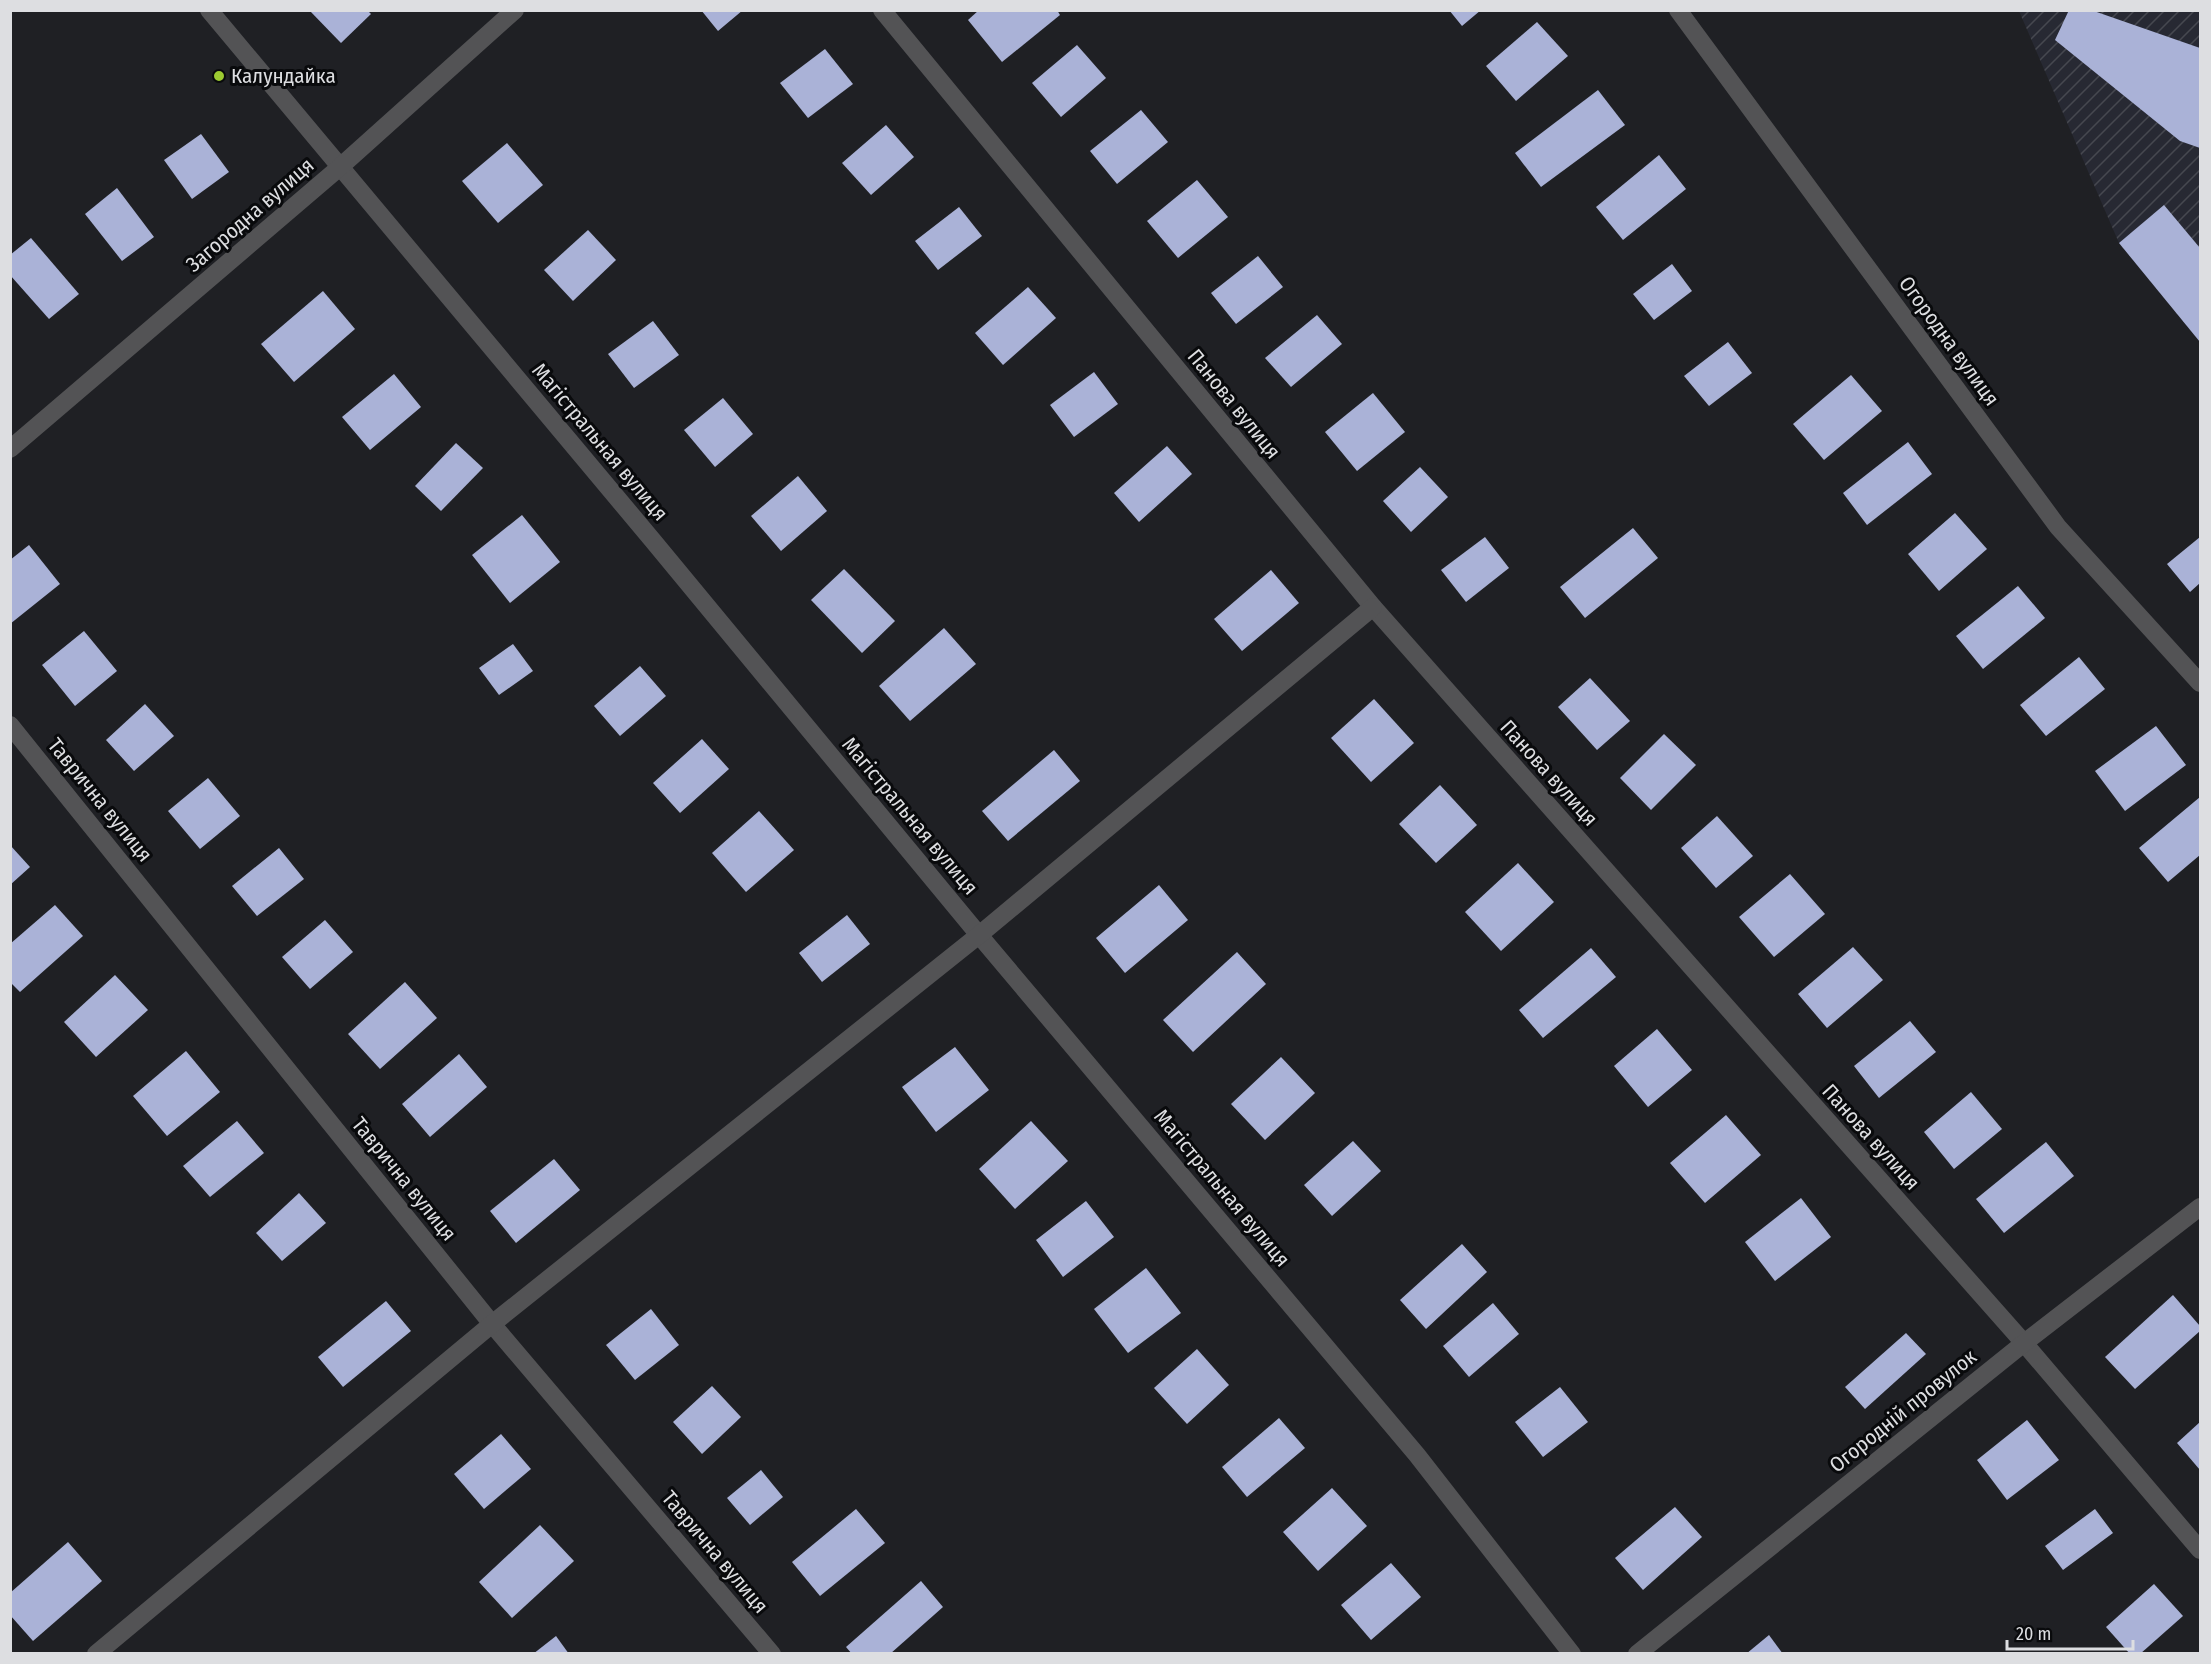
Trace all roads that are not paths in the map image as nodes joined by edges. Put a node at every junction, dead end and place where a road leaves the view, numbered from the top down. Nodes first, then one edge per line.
1 (209, 10) edge
2 (515, 10) edge
3 (882, 10) edge
4 (1678, 10) edge
5 (340, 167) junction
6 (10, 449) edge
7 (1372, 608) junction
8 (2200, 683) edge
9 (10, 725) edge
10 (979, 935) junction
11 (2200, 1207) edge
12 (492, 1324) junction
13 (2024, 1343) junction
14 (2200, 1550) edge
15 (96, 1653) edge
16 (772, 1653) edge
17 (1572, 1653) edge
18 (1637, 1653) edge

1 - 5 street, Магістральная вулиця
2 - 5 street, Загородна вулиця
3 - 7 street, Панова вулиця
4 - 8 street, Огородна вулиця
5 - 6 street, Загородна вулиця
5 - 10 street, Магістральная вулиця
7 - 10 street
7 - 13 street, Панова вулиця
9 - 12 street, Таврична вулиця
10 - 12 street
10 - 17 street, Магістральная вулиця
11 - 13 street, Огородній провулок
12 - 15 street
12 - 16 street, Таврична вулиця
13 - 14 street, Панова вулиця
13 - 18 street, Огородній провулок

